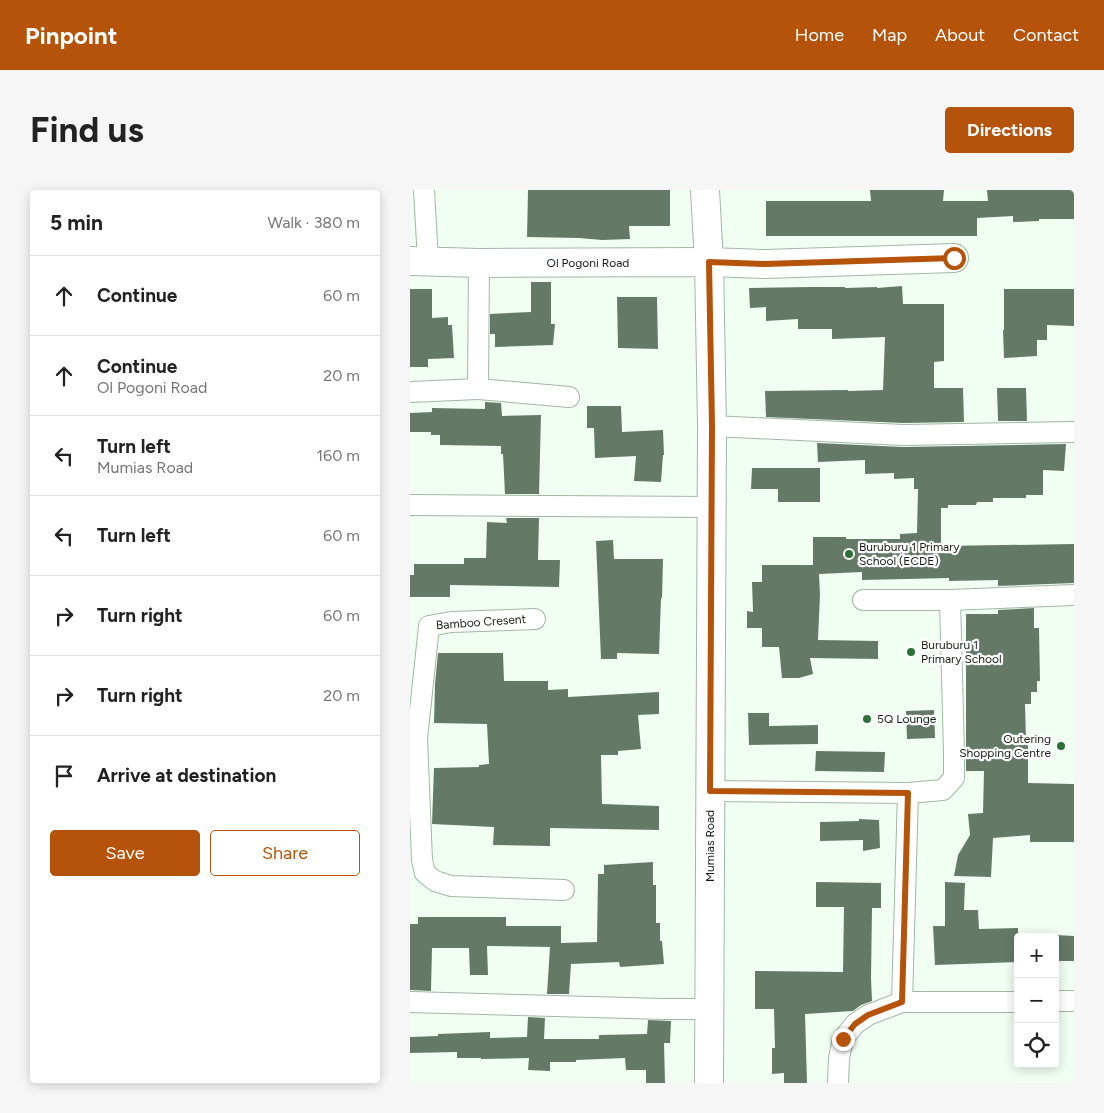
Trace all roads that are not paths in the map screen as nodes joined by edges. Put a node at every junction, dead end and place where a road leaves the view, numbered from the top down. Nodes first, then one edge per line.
1 (424, 190) edge
2 (705, 190) edge
3 (954, 258) dead end
4 (419, 261) edge
5 (479, 262) junction
6 (709, 262) junction
7 (478, 389) junction
8 (410, 392) edge
9 (569, 397) dead end
10 (712, 426) junction
11 (1074, 432) edge
12 (410, 505) edge
13 (712, 507) junction
14 (1074, 595) edge
15 (862, 600) dead end
16 (950, 600) junction
17 (534, 619) dead end
18 (414, 739) edge
19 (710, 791) junction
20 (908, 793) junction
21 (564, 890) dead end
22 (1059, 1001) edge
23 (1074, 1001) edge
24 (410, 1002) edge
25 (902, 1002) junction
26 (1014, 1002) edge
27 (709, 1009) junction
28 (709, 1083) edge
29 (838, 1083) edge

1 - 4 street
2 - 6 main road, Mumias Road
3 - 6 main road, Ol Pogoni Road
4 - 5 main road, Ol Pogoni Road
5 - 6 main road, Ol Pogoni Road
5 - 7 street
6 - 10 main road, Mumias Road
7 - 8 street
7 - 9 street
10 - 11 street
10 - 13 main road, Mumias Road
12 - 13 street
13 - 19 main road, Mumias Road
14 - 16 street
15 - 16 street
16 - 20 street
17 - 18 street, Bamboo Cresent
18 - 21 street
19 - 20 street
19 - 27 main road, Mumias Road
20 - 25 street
22 - 23 street
24 - 27 street
25 - 26 street
25 - 29 street
27 - 28 main road, Mumias Road

